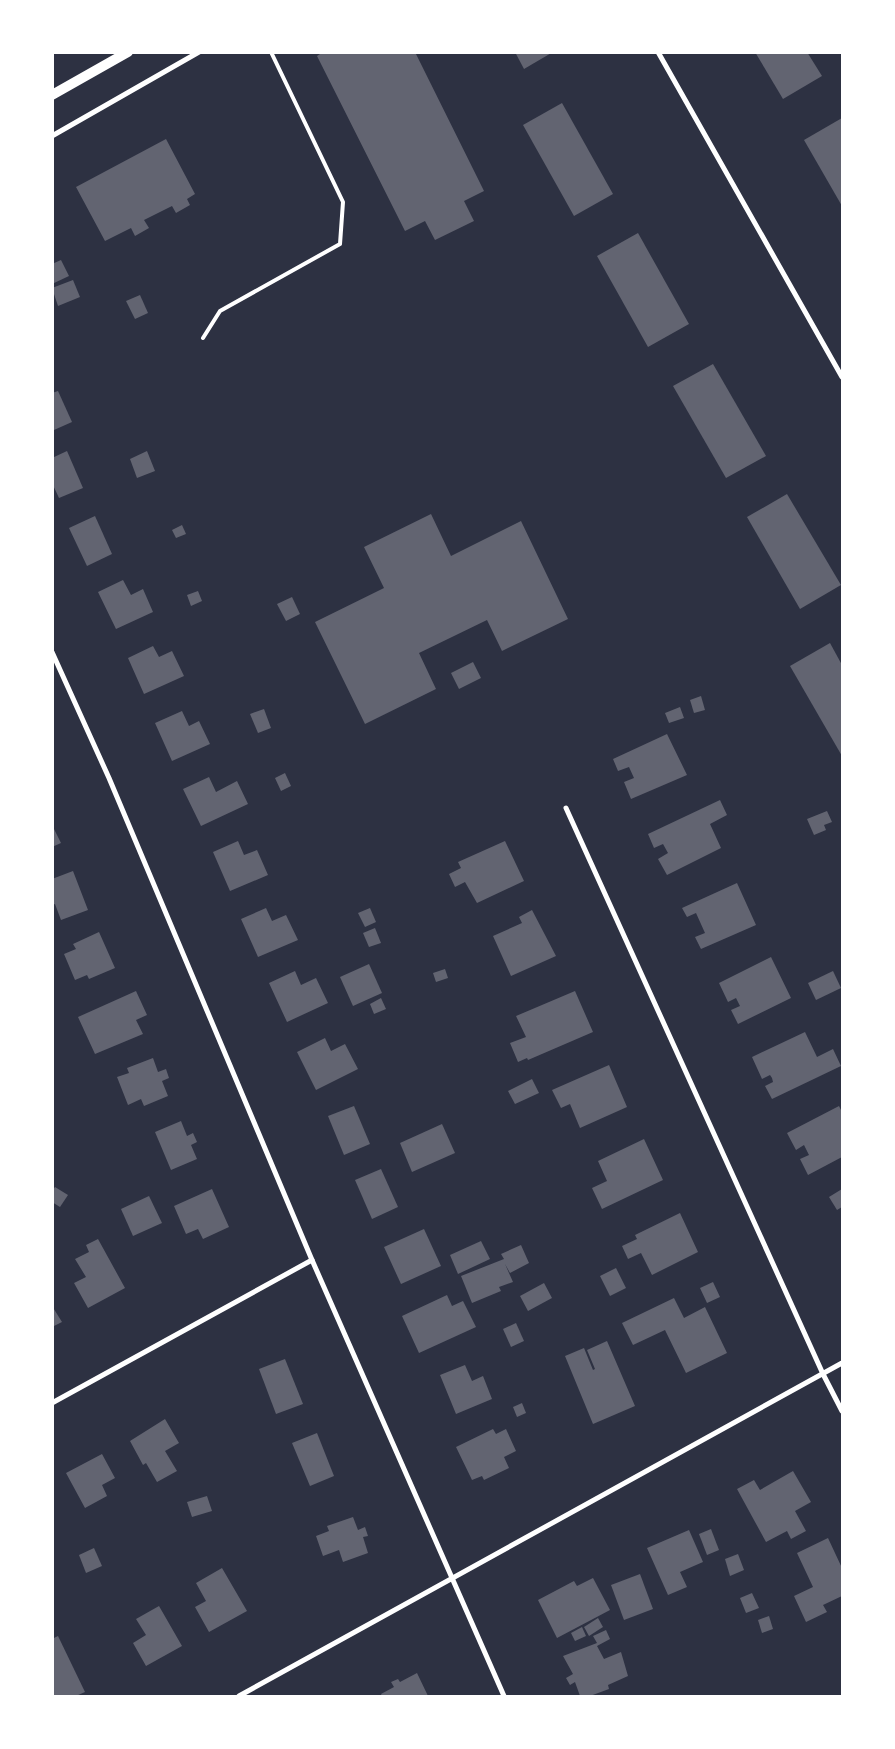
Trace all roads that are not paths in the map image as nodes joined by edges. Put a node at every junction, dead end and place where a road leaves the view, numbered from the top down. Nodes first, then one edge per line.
1 (128, 52) edge
2 (200, 52) edge
3 (271, 52) edge
4 (658, 52) edge
5 (52, 95) edge
6 (52, 136) edge
7 (202, 338) dead end
8 (842, 377) edge
9 (52, 652) edge
10 (566, 808) dead end
11 (312, 1260) junction
12 (842, 1363) edge
13 (823, 1374) junction
14 (52, 1403) edge
15 (842, 1411) edge
16 (452, 1579) junction
17 (239, 1696) edge
18 (504, 1696) edge

1 - 5 main road
2 - 6 street
3 - 7 lane
4 - 8 street
9 - 11 street
10 - 13 street
11 - 14 street
11 - 16 street
12 - 13 street
13 - 15 street
13 - 16 street
16 - 17 street
16 - 18 street

